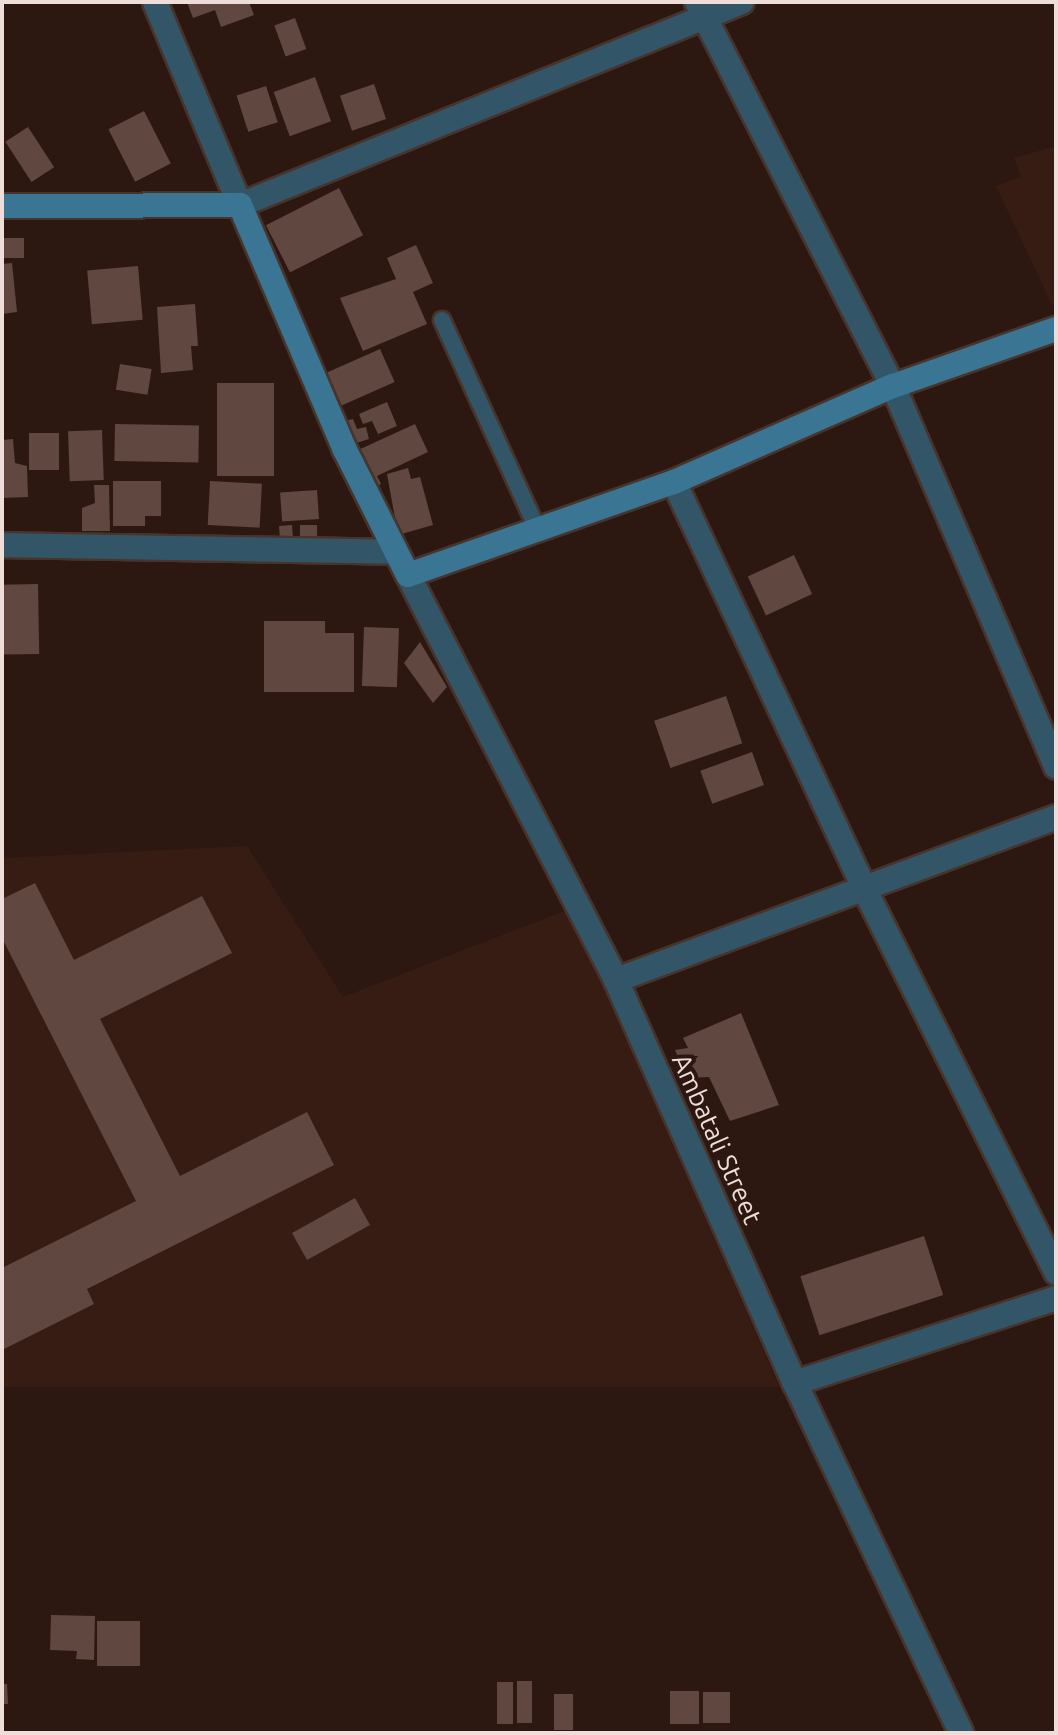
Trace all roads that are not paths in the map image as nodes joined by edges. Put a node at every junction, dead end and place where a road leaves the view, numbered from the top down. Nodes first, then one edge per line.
1 (155, 2) edge
2 (742, 2) edge
3 (700, 10) edge
4 (240, 205) junction
5 (2, 206) edge
6 (442, 320) dead end
7 (1056, 329) edge
8 (893, 386) junction
9 (674, 482) junction
10 (538, 531) junction
11 (2, 545) edge
12 (396, 552) junction
13 (408, 575) junction
14 (1056, 767) edge
15 (1056, 817) edge
16 (863, 886) junction
17 (616, 980) junction
18 (1056, 1272) edge
19 (1056, 1298) edge
20 (795, 1383) junction
21 (961, 1733) edge

1 - 4 street
2 - 3 street
3 - 4 street
3 - 8 street
4 - 5 street
4 - 12 street
6 - 10 lane
7 - 8 street
8 - 9 street
8 - 14 street
9 - 10 street
9 - 16 street
10 - 13 street
11 - 12 street
12 - 13 street
13 - 17 street, Ambatali Street
15 - 16 street
16 - 17 street
16 - 18 street
17 - 20 street, Ambatali Street
19 - 20 street
20 - 21 street, Ambatali Street

